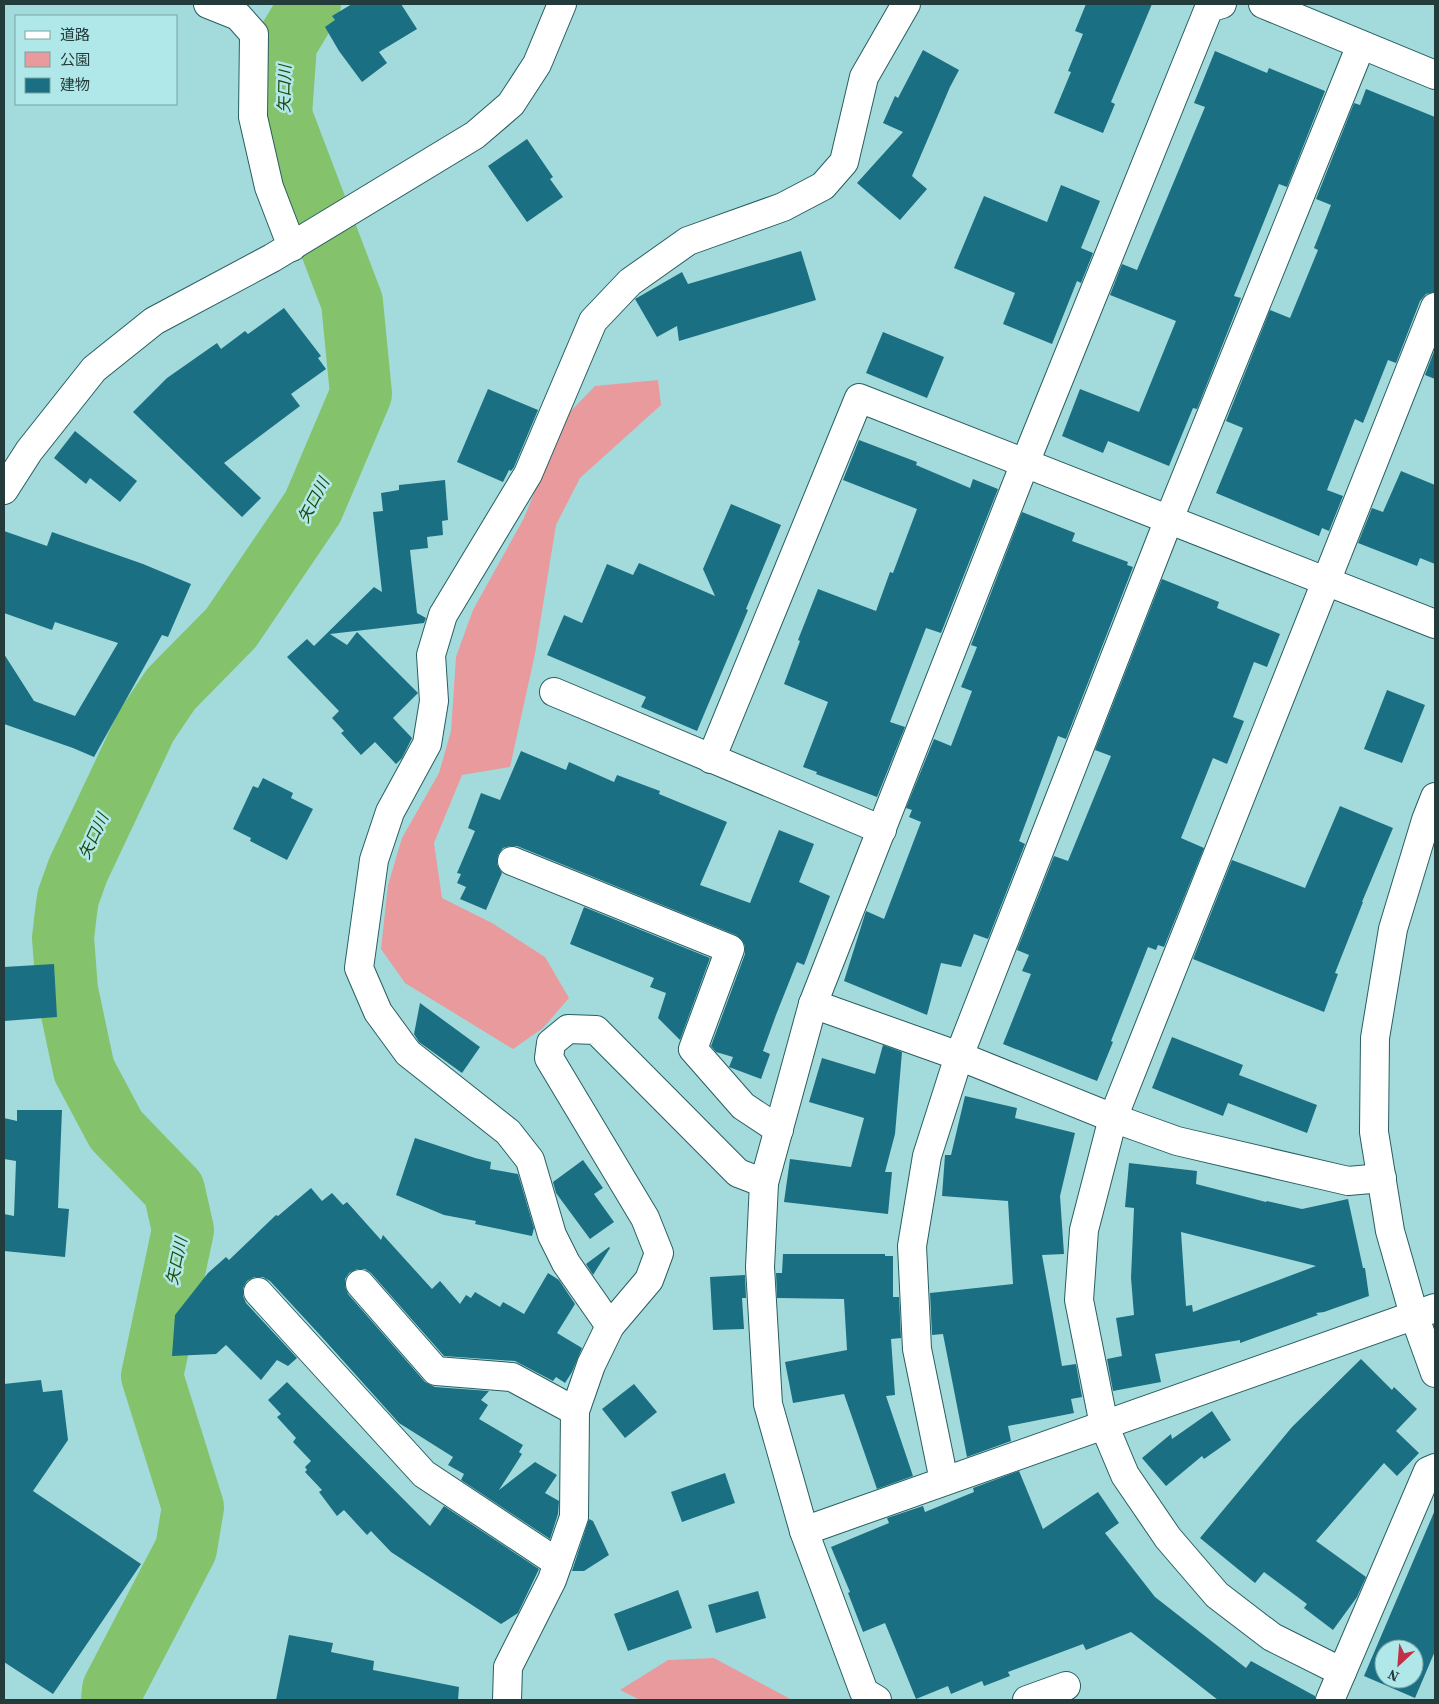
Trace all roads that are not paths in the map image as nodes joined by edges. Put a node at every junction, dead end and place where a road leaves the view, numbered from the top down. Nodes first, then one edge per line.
1 (208, 4) edge
2 (562, 4) edge
3 (906, 4) edge
4 (1222, 4) edge
5 (1263, 4) edge
6 (1361, 45) junction
7 (1435, 75) edge
8 (297, 243) junction
9 (1435, 307) edge
10 (1025, 463) junction
11 (4, 490) edge
12 (1169, 519) junction
13 (1327, 581) junction
14 (1435, 624) edge
15 (554, 692) dead end
16 (711, 759) junction
17 (1435, 797) edge
18 (882, 830) junction
19 (512, 861) dead end
20 (813, 1004) junction
21 (958, 1056) junction
22 (1113, 1118) junction
23 (779, 1130) junction
24 (1382, 1178) junction
25 (764, 1183) junction
26 (360, 1284) dead end
27 (258, 1292) dead end
28 (1425, 1311) edge
29 (610, 1326) junction
30 (1435, 1373) edge
31 (575, 1411) junction
32 (1104, 1425) junction
33 (1435, 1468) edge
34 (944, 1481) junction
35 (804, 1531) junction
36 (558, 1563) junction
37 (1342, 1672) junction
38 (1066, 1686) dead end
39 (507, 1700) edge
40 (877, 1700) edge
41 (1027, 1700) edge
42 (1330, 1700) edge

1 - 8 street
2 - 8 street
3 - 29 street
4 - 10 street
5 - 6 street
6 - 7 street
6 - 12 street
8 - 11 street
9 - 13 street
10 - 12 street
10 - 16 street
10 - 18 street
12 - 13 street
12 - 21 street
13 - 14 street
13 - 22 street
15 - 16 street
16 - 18 street
17 - 24 street
18 - 20 street
19 - 23 street
20 - 21 street
20 - 23 street
21 - 22 street
21 - 34 street
22 - 24 street
22 - 32 street
23 - 25 street
24 - 28 street
25 - 29 street
25 - 35 street
26 - 31 street
27 - 36 street
28 - 30 street
28 - 32 street
29 - 31 street
31 - 36 street
32 - 34 street
32 - 37 street
33 - 37 street
34 - 35 street
35 - 40 street
36 - 39 street
37 - 42 street
38 - 41 street

